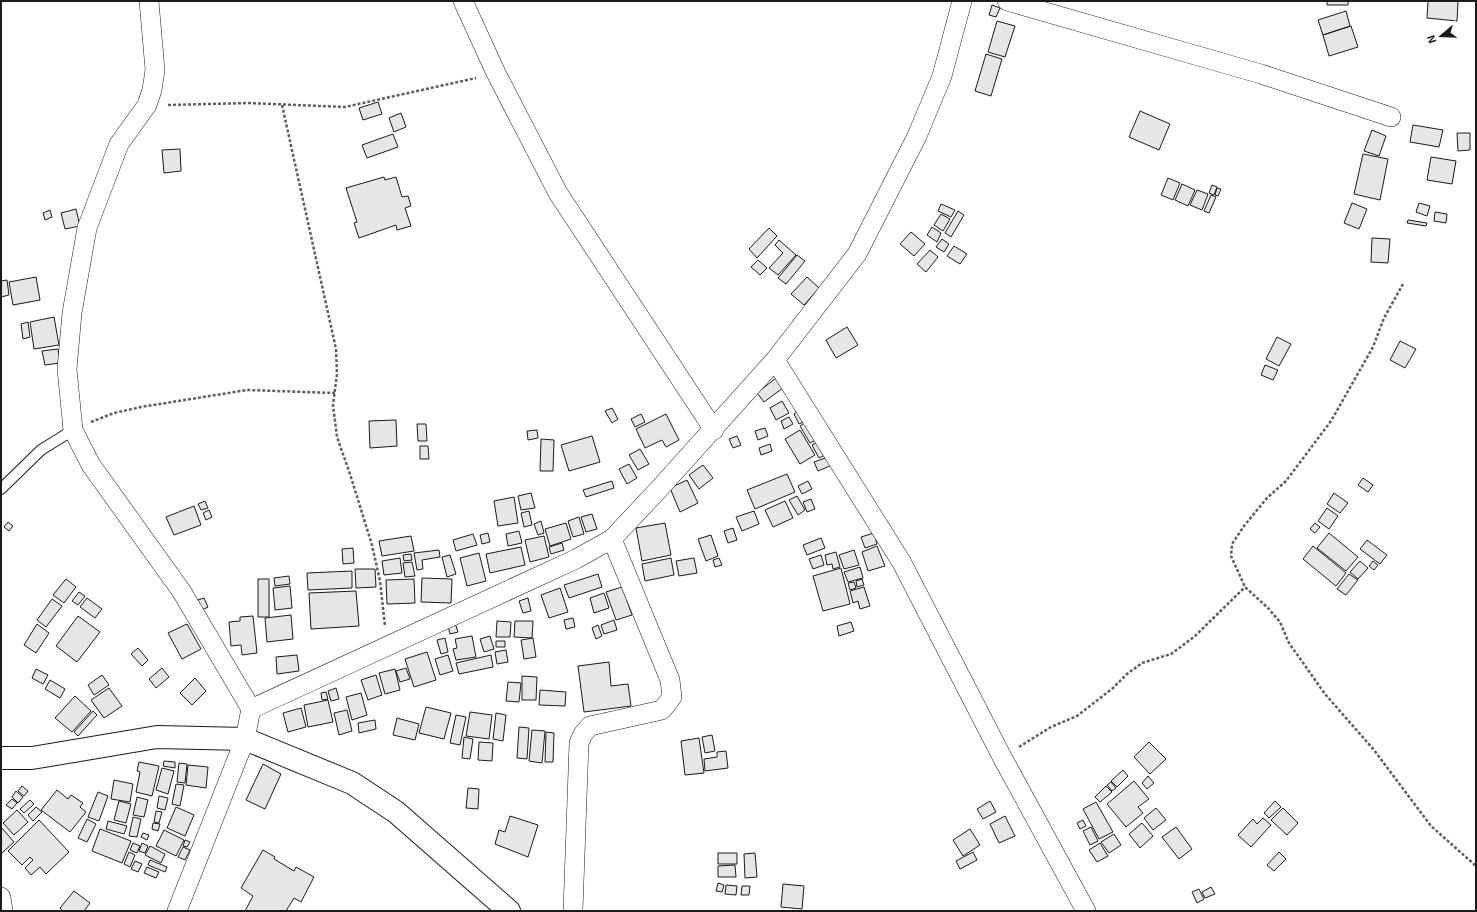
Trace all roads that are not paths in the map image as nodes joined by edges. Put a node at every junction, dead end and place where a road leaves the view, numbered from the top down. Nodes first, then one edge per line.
1 (149, 1) edge
2 (463, 1) edge
3 (962, 1) edge
4 (1006, 1) edge
5 (1392, 117) dead end
6 (775, 360) junction
7 (73, 430) junction
8 (714, 430) junction
9 (1, 489) edge
10 (612, 539) junction
11 (251, 709) junction
12 (245, 739) junction
13 (1, 758) edge
14 (1, 897) edge
15 (4, 911) edge
16 (176, 911) edge
17 (509, 911) edge
18 (573, 911) edge
19 (1086, 911) edge

1 - 7 street
2 - 8 street
3 - 6 street
4 - 5 street
6 - 8 street
6 - 19 street
7 - 9 lane
7 - 11 street
8 - 10 street
10 - 11 street
10 - 18 street
11 - 12 street
12 - 13 street
12 - 16 street
12 - 17 street
14 - 15 street

